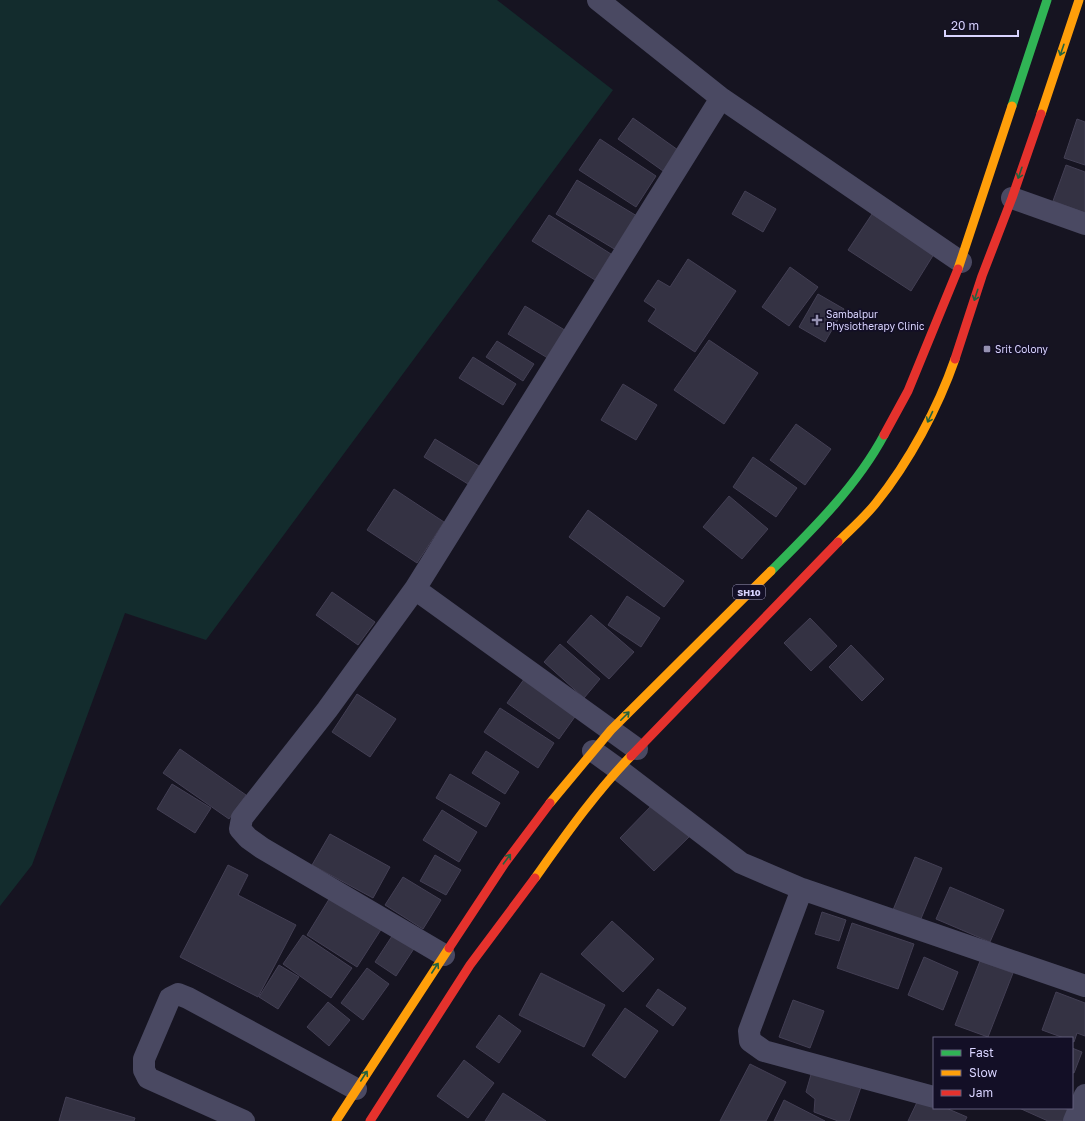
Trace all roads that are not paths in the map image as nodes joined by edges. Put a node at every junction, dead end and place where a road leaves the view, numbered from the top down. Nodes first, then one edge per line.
1 (598, 0) edge
2 (1048, 0) edge
3 (1079, 0) edge
4 (721, 98) junction
5 (1012, 198) junction
6 (1085, 224) edge
7 (961, 262) junction
8 (415, 589) junction
9 (611, 730) junction
10 (637, 749) junction
11 (593, 751) junction
12 (618, 769) junction
13 (802, 889) junction
14 (444, 954) junction
15 (1085, 986) edge
16 (356, 1089) junction
17 (1085, 1095) edge
18 (933, 1097) edge
19 (244, 1121) edge
20 (336, 1121) edge
21 (370, 1121) edge
22 (1074, 1121) edge

1 - 4 street
2 - 7 main road, SH10
3 -> 5 main road, SH10
4 - 7 street
4 - 8 street
5 - 6 street
5 -> 10 main road, SH10
9 -> 7 main road, SH10
8 - 9 street
8 - 14 street
9 - 10 street
9 - 11 main road, SH10
10 - 12 main road, SH10
11 - 12 street
14 -> 11 main road, SH10
12 - 13 street
12 - 21 main road, SH10
13 - 15 street
13 - 18 street
16 -> 14 main road, SH10
16 - 19 street
16 - 20 main road, SH10
17 - 22 street

